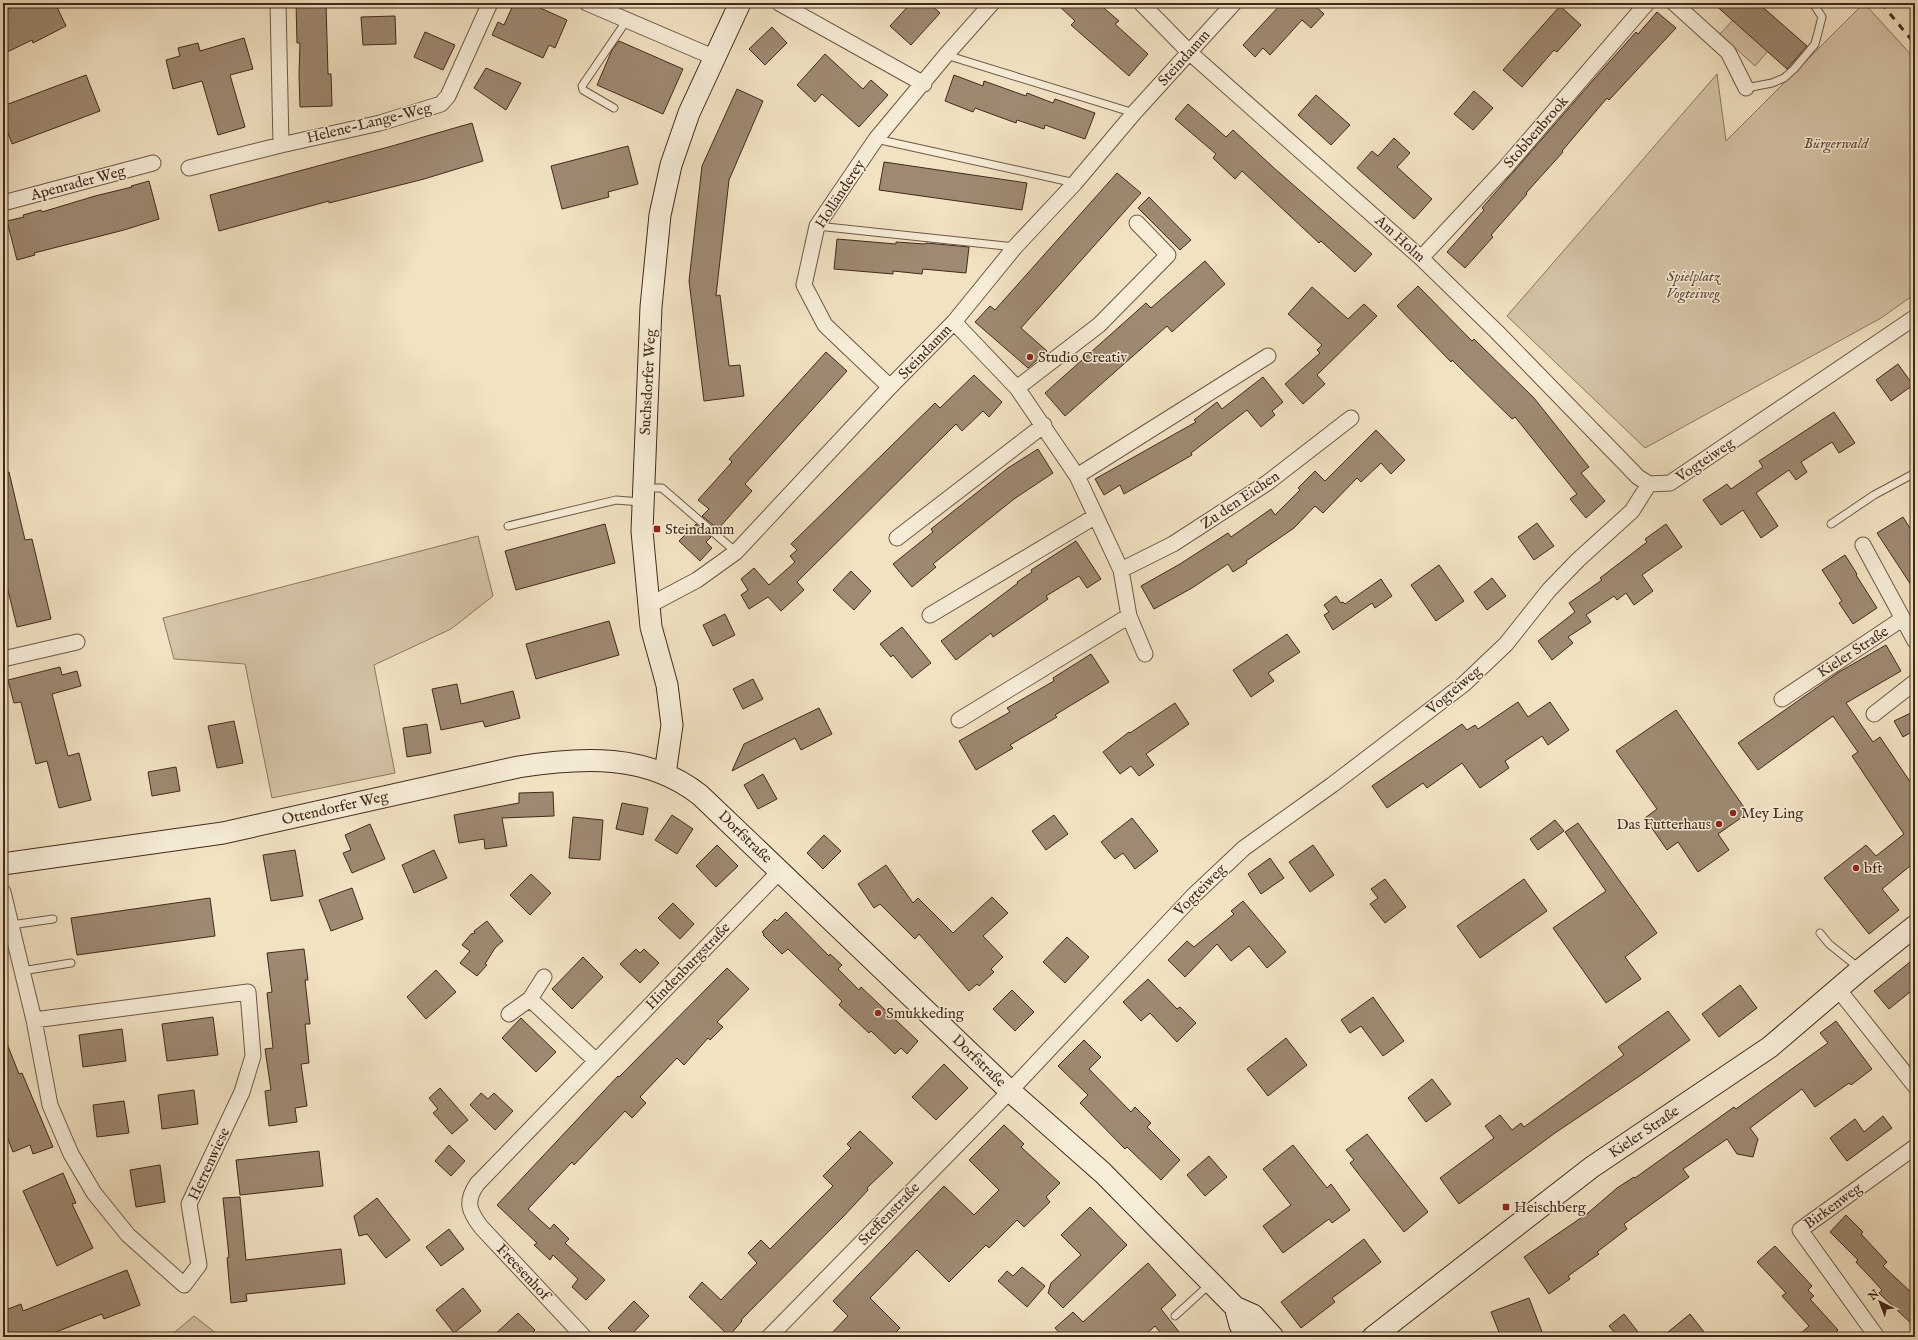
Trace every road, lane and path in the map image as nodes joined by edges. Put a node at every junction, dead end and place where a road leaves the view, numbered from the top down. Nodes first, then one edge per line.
1 (278, 3) edge
2 (490, 3) edge
3 (587, 3) edge
4 (740, 3) edge
5 (779, 3) edge
6 (992, 3) edge
7 (1141, 3) edge
8 (1234, 3) edge
9 (1647, 3) edge
10 (1674, 3) edge
11 (1813, 3) edge
12 (627, 20) junction
13 (1189, 52) junction
14 (946, 55) junction
15 (713, 58) junction
16 (924, 84) junction
17 (1746, 88) joint
18 (614, 108) dead end
19 (1134, 113) junction
20 (876, 139) junction
21 (281, 145) junction
22 (153, 163) dead end
23 (189, 168) dead end
24 (1075, 183) junction
25 (3, 203) edge
26 (1137, 223) dead end
27 (817, 226) junction
28 (1015, 247) junction
29 (1421, 258) junction
30 (1915, 319) edge
31 (954, 322) junction
32 (1268, 356) dead end
33 (890, 387) junction
34 (1017, 388) junction
35 (1351, 418) dead end
36 (1044, 425) junction
37 (1915, 473) edge
38 (1077, 476) junction
39 (1649, 484) junction
40 (643, 495) junction
41 (1096, 516) junction
42 (1831, 524) dead end
43 (508, 526) dead end
44 (897, 538) dead end
45 (1863, 545) dead end
46 (736, 552) junction
47 (1121, 570) junction
48 (648, 606) junction
49 (930, 615) dead end
50 (1129, 616) junction
51 (1902, 619) junction
52 (77, 642) dead end
53 (1915, 642) edge
54 (1145, 654) dead end
55 (3, 659) edge
56 (1915, 682) edge
57 (1782, 699) dead end
58 (1874, 714) dead end
59 (959, 720) dead end
60 (665, 774) junction
61 (3, 864) edge
62 (780, 871) junction
63 (3, 892) edge
64 (53, 919) dead end
65 (11, 925) junction
66 (1915, 926) edge
67 (1820, 934) dead end
68 (71, 963) dead end
69 (1860, 970) junction
70 (22, 971) junction
71 (544, 977) dead end
72 (1838, 989) junction
73 (530, 1000) junction
74 (509, 1014) dead end
75 (34, 1020) junction
76 (596, 1061) junction
77 (1915, 1086) edge
78 (1010, 1091) junction
79 (1915, 1146) edge
80 (469, 1204) joint
81 (1212, 1282) junction
82 (1234, 1307) junction
83 (1175, 1316) dead end
84 (584, 1337) edge
85 (769, 1337) edge
86 (1248, 1337) edge
87 (1273, 1337) edge
88 (1373, 1337) edge
89 (1877, 1337) edge

1 - 21 street
2 - 21 street, Helene-Lange-Weg
3 - 12 street
4 - 15 main road, Suchsdorfer Weg
5 - 16 street
6 - 14 street, Holländerey
7 - 13 street, Am Holm
8 - 13 street, Steindamm
9 - 29 street, Stobbenbrook
10 - 17 street
11 - 17 lane
12 - 15 street
12 - 18 lane
13 - 19 street, Steindamm
13 - 29 street, Am Holm
14 - 16 street, Holländerey
14 - 19 lane
15 - 40 main road, Suchsdorfer Weg
16 - 20 street, Holländerey
19 - 24 street, Steindamm
20 - 24 lane
20 - 27 street, Holländerey
21 - 23 street, Helene-Lange-Weg
22 - 25 street, Apenrader Weg
24 - 28 street, Steindamm
26 - 34 street
27 - 28 lane
27 - 33 street, Holländerey
28 - 31 street, Steindamm
29 - 39 street, Am Holm
30 - 39 street, Vogteiweg
31 - 33 street, Steindamm
31 - 34 street
32 - 38 street
33 - 46 street, Steindamm
34 - 36 street
35 - 47 street, Zu den Eichen
36 - 38 street
36 - 44 street
37 - 42 lane
38 - 41 street
39 - 78 street, Vogteiweg
40 - 43 lane
40 - 46 lane
40 - 48 main road, Suchsdorfer Weg
41 - 47 street
41 - 49 street
45 - 51 street
46 - 48 street, Steindamm
47 - 50 street
48 - 60 main road, Suchsdorfer Weg
50 - 54 street
50 - 59 street
51 - 53 street, Kieler Straße
51 - 57 street, Kieler Straße
52 - 55 street
56 - 58 street
60 - 61 main road, Ottendorfer Weg
60 - 62 main road, Dorfstraße
62 - 76 street, Hindenburgstraße
62 - 78 main road, Dorfstraße
63 - 65 street, Herrenwiese
64 - 65 lane
65 - 70 street, Herrenwiese
66 - 69 main road, Kieler Straße
67 - 69 lane
68 - 70 lane
69 - 72 main road, Kieler Straße
70 - 75 street, Herrenwiese
71 - 73 street
72 - 77 street
72 - 88 main road, Kieler Straße
73 - 74 street
73 - 76 street
75 - 75 street, Herrenwiese
76 - 80 street, Hindenburgstraße
78 - 81 main road, Dorfstraße
78 - 85 street, Steffenstraße
79 - 89 street, Birkenweg
80 - 84 street, Freesenhof
81 - 82 main road, Dorfstraße
81 - 83 lane
82 - 86 main road, Dorfstraße
82 - 87 main road, Dorfstraße

